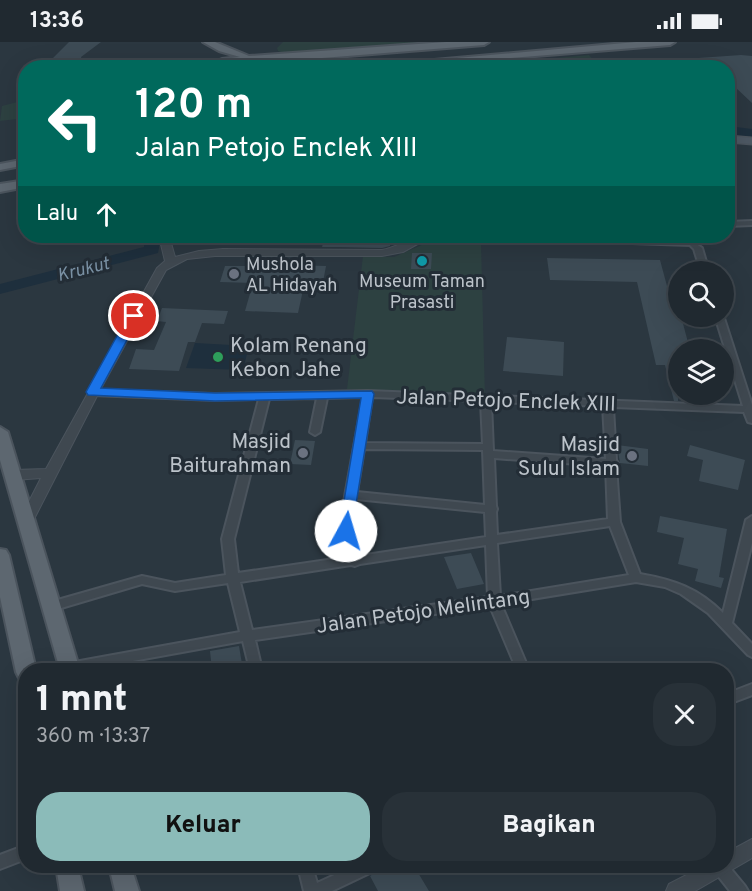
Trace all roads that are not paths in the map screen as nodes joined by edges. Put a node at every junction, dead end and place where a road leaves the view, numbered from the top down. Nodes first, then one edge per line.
1 (207, 42) edge
2 (484, 42) edge
3 (526, 42) edge
4 (549, 42) edge
5 (670, 42) edge
6 (573, 50) junction
7 (528, 54) junction
8 (263, 58) junction
9 (202, 60) edge
10 (242, 60) edge
11 (451, 60) edge
12 (735, 140) edge
13 (752, 141) edge
14 (18, 164) edge
15 (0, 167) edge
16 (18, 171) edge
17 (0, 174) edge
18 (18, 185) edge
19 (0, 188) edge
20 (752, 223) edge
21 (735, 224) edge
22 (166, 243) edge
23 (407, 243) edge
24 (695, 243) edge
25 (701, 261) edge
26 (171, 262) junction
27 (722, 327) edge
28 (93, 392) junction
29 (322, 394) junction
30 (368, 394) junction
31 (265, 396) junction
32 (486, 400) junction
33 (608, 404) junction
34 (747, 409) junction
35 (752, 420) edge
36 (0, 432) edge
37 (315, 432) dead end
38 (360, 446) junction
39 (488, 450) junction
40 (613, 463) junction
41 (50, 473) junction
42 (14, 475) junction
43 (351, 495) junction
44 (492, 509) junction
45 (27, 519) junction
46 (752, 520) edge
47 (614, 522) junction
48 (492, 541) junction
49 (355, 562) junction
50 (1, 565) edge
51 (233, 577) junction
52 (636, 578) junction
53 (494, 601) junction
54 (51, 606) junction
55 (726, 624) junction
56 (246, 636) junction
57 (752, 651) edge
58 (24, 663) edge
59 (68, 663) edge
60 (102, 663) edge
61 (254, 663) edge
62 (520, 663) edge
63 (752, 688) edge
64 (734, 696) edge
65 (752, 848) edge
66 (18, 855) edge
67 (734, 858) edge
68 (0, 862) edge
69 (68, 873) edge
70 (122, 873) edge
71 (308, 873) edge
72 (354, 873) edge
73 (708, 873) edge
74 (728, 873) edge
75 (72, 891) edge
76 (127, 891) edge
77 (314, 891) edge
78 (676, 891) edge
79 (740, 891) edge

1 - 8 main road
1 - 9 main road
2 - 8 main road
3 - 7 main road
4 - 6 main road
5 - 6 main road
6 - 7 main road
7 - 11 main road
8 - 10 main road
12 - 13 main road
14 - 15 main road
16 - 17 main road
18 - 19 main road
20 - 21 street
22 - 26 street
23 - 26 street
24 - 25 street
26 - 28 street
27 - 34 street
28 - 31 street, Jalan Petojo Enclek XIII
28 - 41 street
29 - 30 street, Jalan Petojo Enclek XIII
29 - 31 street, Jalan Petojo Enclek XIII
29 - 37 street
30 - 32 street, Jalan Petojo Enclek XIII
30 - 38 street
31 - 51 street
32 - 33 street, Jalan Petojo Enclek XIII
32 - 39 street
33 - 34 street, Jalan Petojo Enclek XIII
33 - 40 street
34 - 35 street
36 - 42 main road
38 - 39 street
38 - 43 street
39 - 40 street
39 - 44 street
40 - 47 street
41 - 42 street
41 - 45 street
42 - 45 main road
43 - 44 street
43 - 49 street
44 - 48 street
45 - 54 main road
46 - 55 street
47 - 48 street
47 - 52 street
48 - 49 street
48 - 53 street
49 - 51 street
50 - 58 main road
51 - 54 street
51 - 56 street
52 - 53 street, Jalan Petojo Melintang
52 - 55 street, Jalan Petojo Melintang
53 - 56 street, Jalan Petojo Melintang
53 - 62 street
54 - 59 main road
55 - 57 street, Jalan Petojo Melintang
56 - 60 street, Jalan Petojo Melintang
56 - 61 street
63 - 64 street
65 - 67 street
66 - 68 street
69 - 75 main road
70 - 76 main road
71 - 77 street
72 - 77 street
73 - 78 street
74 - 79 street

